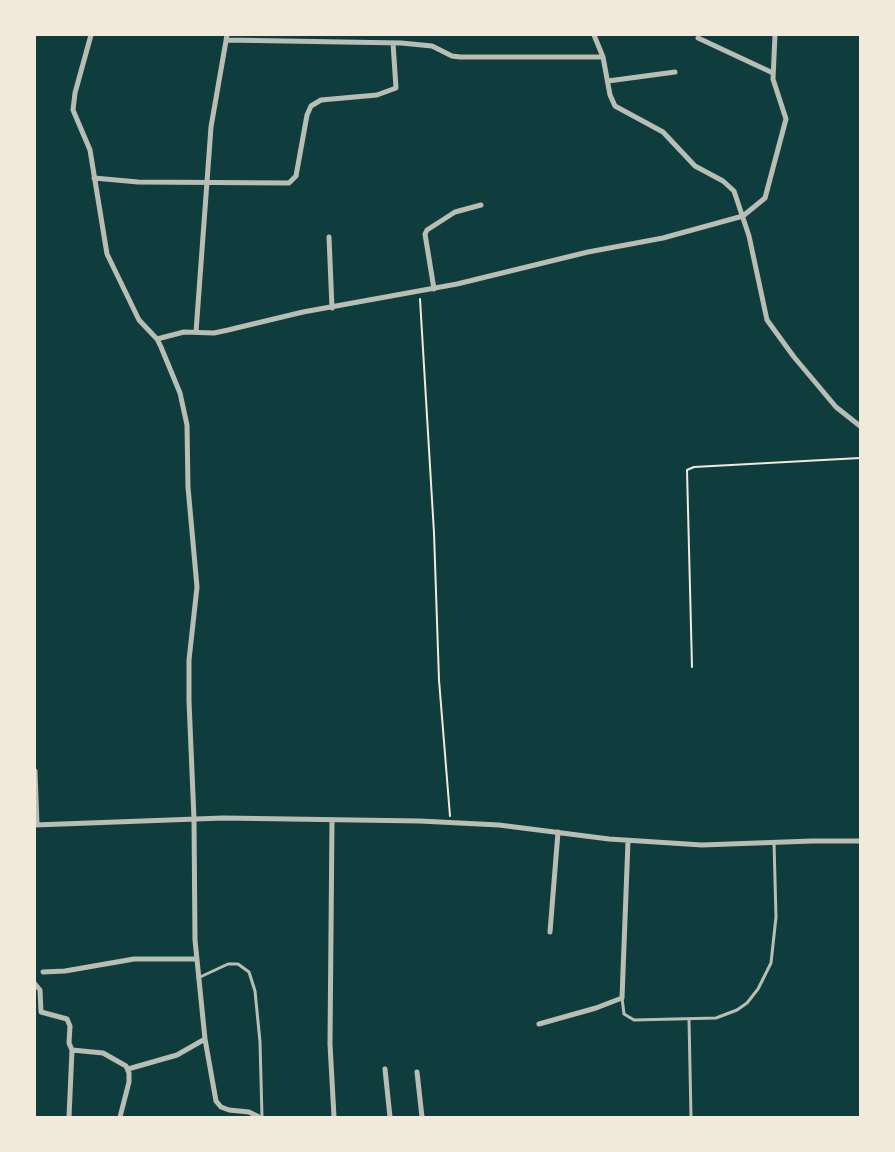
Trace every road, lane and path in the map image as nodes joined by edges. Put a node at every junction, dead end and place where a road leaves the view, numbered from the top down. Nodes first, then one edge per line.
1 (91, 35) edge
2 (594, 35) edge
3 (774, 35) edge
4 (226, 38) edge
5 (698, 38) dead end
6 (393, 43) junction
7 (604, 58) junction
8 (675, 72) dead end
9 (773, 73) junction
10 (608, 81) junction
11 (94, 178) junction
12 (207, 183) junction
13 (481, 204) dead end
14 (743, 216) junction
15 (329, 237) dead end
16 (434, 289) junction
17 (419, 292) junction
18 (332, 308) junction
19 (196, 332) junction
20 (157, 338) junction
21 (860, 426) edge
22 (860, 458) edge
23 (692, 667) dead end
24 (35, 771) edge
25 (194, 819) junction
26 (332, 820) junction
27 (451, 823) junction
28 (36, 825) edge
29 (558, 832) junction
30 (628, 841) junction
31 (860, 841) edge
32 (774, 842) junction
33 (550, 932) dead end
34 (196, 959) junction
35 (43, 972) dead end
36 (198, 978) junction
37 (35, 984) edge
38 (622, 998) junction
39 (689, 1019) junction
40 (539, 1024) dead end
41 (205, 1039) junction
42 (72, 1050) junction
43 (128, 1069) junction
44 (385, 1069) dead end
45 (417, 1072) dead end
46 (69, 1117) edge
47 (120, 1117) edge
48 (260, 1117) edge
49 (334, 1117) edge
50 (390, 1117) edge
51 (422, 1117) edge
52 (691, 1117) edge

1 - 11 street
2 - 7 street
3 - 9 street
4 - 6 street
4 - 12 street
5 - 9 street
6 - 7 street
6 - 12 street
7 - 10 street
8 - 10 street
9 - 14 street
10 - 14 street
11 - 12 street
11 - 20 street
12 - 19 street
13 - 16 street
14 - 16 street
14 - 21 street
15 - 18 street
16 - 17 street
17 - 18 street
17 - 27 path
18 - 19 street
19 - 20 street
20 - 25 street
22 - 23 path
24 - 28 street
25 - 26 street
25 - 28 street
25 - 34 street
26 - 27 street
26 - 49 street
27 - 29 street
29 - 30 street
29 - 33 street
30 - 32 street
30 - 38 street
31 - 32 street
32 - 39 lane
34 - 35 street
34 - 36 street
36 - 41 street
36 - 48 lane
37 - 42 street
38 - 39 lane
38 - 40 street
39 - 52 lane
41 - 43 street
41 - 48 street
42 - 43 street
42 - 46 street
43 - 47 street
44 - 50 street
45 - 51 street

